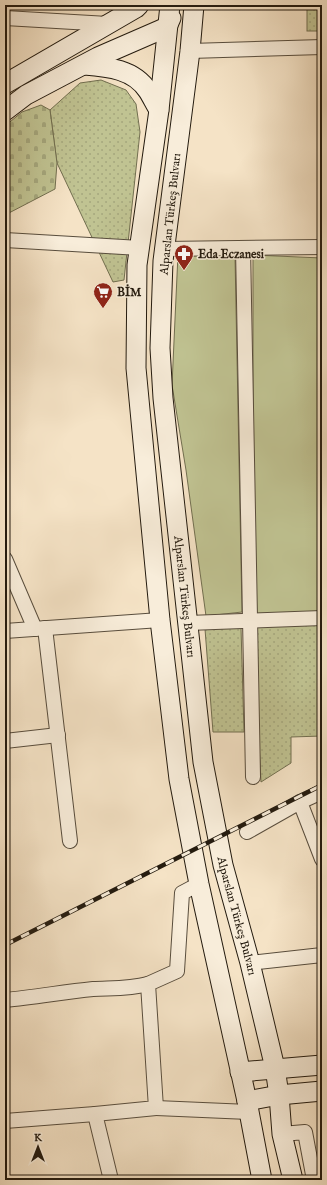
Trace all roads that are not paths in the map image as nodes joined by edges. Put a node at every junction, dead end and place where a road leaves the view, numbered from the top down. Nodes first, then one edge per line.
1 (139, 5) edge
2 (170, 5) edge
3 (176, 5) edge
4 (194, 5) edge
5 (5, 18) edge
6 (108, 24) junction
7 (167, 27) junction
8 (322, 48) edge
9 (190, 51) junction
10 (84, 65) junction
11 (5, 84) edge
12 (159, 110) junction
13 (5, 111) edge
14 (5, 240) edge
15 (322, 247) edge
16 (140, 248) junction
17 (244, 248) junction
18 (164, 249) junction
19 (5, 559) edge
20 (322, 618) edge
21 (160, 620) junction
22 (250, 621) junction
23 (188, 623) junction
24 (40, 628) junction
25 (5, 631) edge
26 (58, 735) junction
27 (5, 741) edge
28 (253, 777) dead end
29 (322, 792) edge
30 (300, 802) junction
31 (247, 832) dead end
32 (70, 841) dead end
33 (322, 859) edge
34 (199, 884) junction
35 (322, 955) edge
36 (250, 963) junction
37 (148, 984) junction
38 (5, 1000) edge
39 (322, 1066) edge
40 (275, 1068) junction
41 (240, 1072) junction
42 (322, 1091) edge
43 (279, 1095) junction
44 (248, 1106) junction
45 (156, 1108) junction
46 (94, 1114) junction
47 (5, 1121) edge
48 (282, 1134) junction
49 (111, 1180) edge
50 (262, 1180) edge
51 (293, 1180) edge
52 (314, 1180) edge

1 - 6 main road
2 - 7 main road, Alparslan Türkeş Bulvarı
3 - 7 main road
4 - 9 main road, Alparslan Türkeş Bulvarı
5 - 6 street
6 - 11 main road
7 - 10 main road
7 - 12 main road, Alparslan Türkeş Bulvarı
8 - 9 street
9 - 18 main road, Alparslan Türkeş Bulvarı
10 - 12 main road
10 - 13 main road
12 - 16 main road, Alparslan Türkeş Bulvarı
14 - 16 street
15 - 17 street
16 - 21 main road, Alparslan Türkeş Bulvarı
17 - 18 street
17 - 22 street
18 - 23 main road, Alparslan Türkeş Bulvarı
19 - 24 street
20 - 22 street
21 - 24 street
21 - 34 main road, Alparslan Türkeş Bulvarı
22 - 23 street
22 - 28 street
23 - 36 main road, Alparslan Türkeş Bulvarı
24 - 25 street
24 - 26 street
26 - 27 street
26 - 32 street
29 - 30 street
30 - 31 street
30 - 33 street
34 - 37 street
34 - 41 main road, Alparslan Türkeş Bulvarı
35 - 36 street
36 - 40 main road, Alparslan Türkeş Bulvarı
37 - 38 street
37 - 45 street
39 - 40 main road
40 - 41 main road
40 - 43 main road, Alparslan Türkeş Bulvarı
41 - 44 main road, Alparslan Türkeş Bulvarı
42 - 43 main road
43 - 44 main road
43 - 48 main road, Alparslan Türkeş Bulvarı
44 - 45 street
44 - 50 main road, Alparslan Türkeş Bulvarı
45 - 46 street
46 - 47 street
46 - 49 street
48 - 51 main road, Alparslan Türkeş Bulvarı
48 - 52 street

